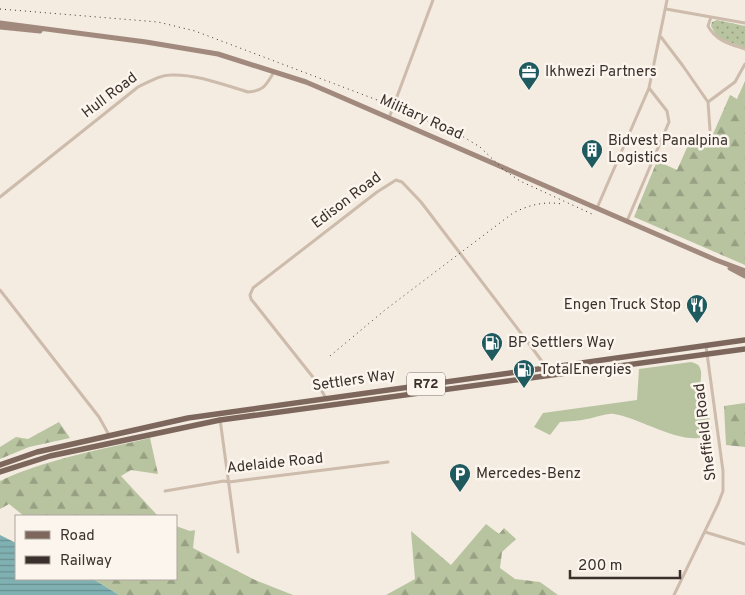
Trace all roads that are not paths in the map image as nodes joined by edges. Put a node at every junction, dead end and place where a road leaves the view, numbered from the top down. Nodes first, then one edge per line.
1 (433, 0) edge
2 (667, 0) edge
3 (666, 8) junction
4 (711, 17) junction
5 (0, 23) edge
6 (745, 23) edge
7 (0, 27) edge
8 (95, 36) junction
9 (660, 36) junction
10 (745, 49) edge
11 (745, 64) edge
12 (274, 72) junction
13 (649, 88) junction
14 (708, 102) junction
15 (388, 118) junction
16 (710, 130) dead end
17 (0, 197) edge
18 (597, 208) junction
19 (626, 221) junction
20 (724, 263) junction
21 (745, 271) edge
22 (745, 276) edge
23 (0, 290) edge
24 (745, 340) edge
25 (706, 346) junction
26 (745, 349) edge
27 (708, 354) junction
28 (546, 367) junction
29 (547, 376) junction
30 (326, 398) junction
31 (329, 406) junction
32 (220, 416) junction
33 (109, 436) junction
34 (111, 442) junction
35 (388, 462) dead end
36 (0, 466) edge
37 (0, 472) edge
38 (229, 482) junction
39 (165, 491) dead end
40 (705, 532) junction
41 (745, 544) edge
42 (238, 552) dead end
43 (674, 595) edge

1 - 15 street
2 - 3 street
3 - 4 street
3 - 9 street
4 - 6 street
4 - 10 street
5 - 8 street, Military Road
7 - 8 street, Military Road
8 - 12 street, Military Road
9 - 13 street
9 - 14 street
11 - 14 street
12 - 15 street, Military Road
12 - 17 street, Hull Road
13 - 18 street
13 - 19 street
14 - 16 street
15 - 18 street, Military Road
18 - 19 street, Military Road
19 - 20 street, Military Road
20 - 21 street, Military Road
20 - 22 street, Military Road
23 - 33 street
24 - 25 main road, Settlers Way / R72
25 - 27 street, Sheffield Road
25 - 28 main road, Settlers Way / R72
26 - 27 main road, Settlers Way / R72
27 - 29 main road, Settlers Way / R72
27 - 40 street, Sheffield Road
28 - 29 street
28 - 30 main road, Settlers Way / R72
28 - 30 street, Edison Road
29 - 31 main road, Settlers Way / R72
30 - 31 street, Edison Road
30 - 32 main road, Settlers Way / R72
31 - 32 main road, Settlers Way / R72
32 - 33 main road, Settlers Way / R72
32 - 34 main road, Settlers Way / R72
32 - 38 street
33 - 34 street
33 - 36 main road, Settlers Way / R72
34 - 37 main road, Settlers Way / R72
35 - 38 street, Adelaide Road
38 - 39 street, Adelaide Road
38 - 42 street
40 - 41 street
40 - 43 street, Sheffield Road

